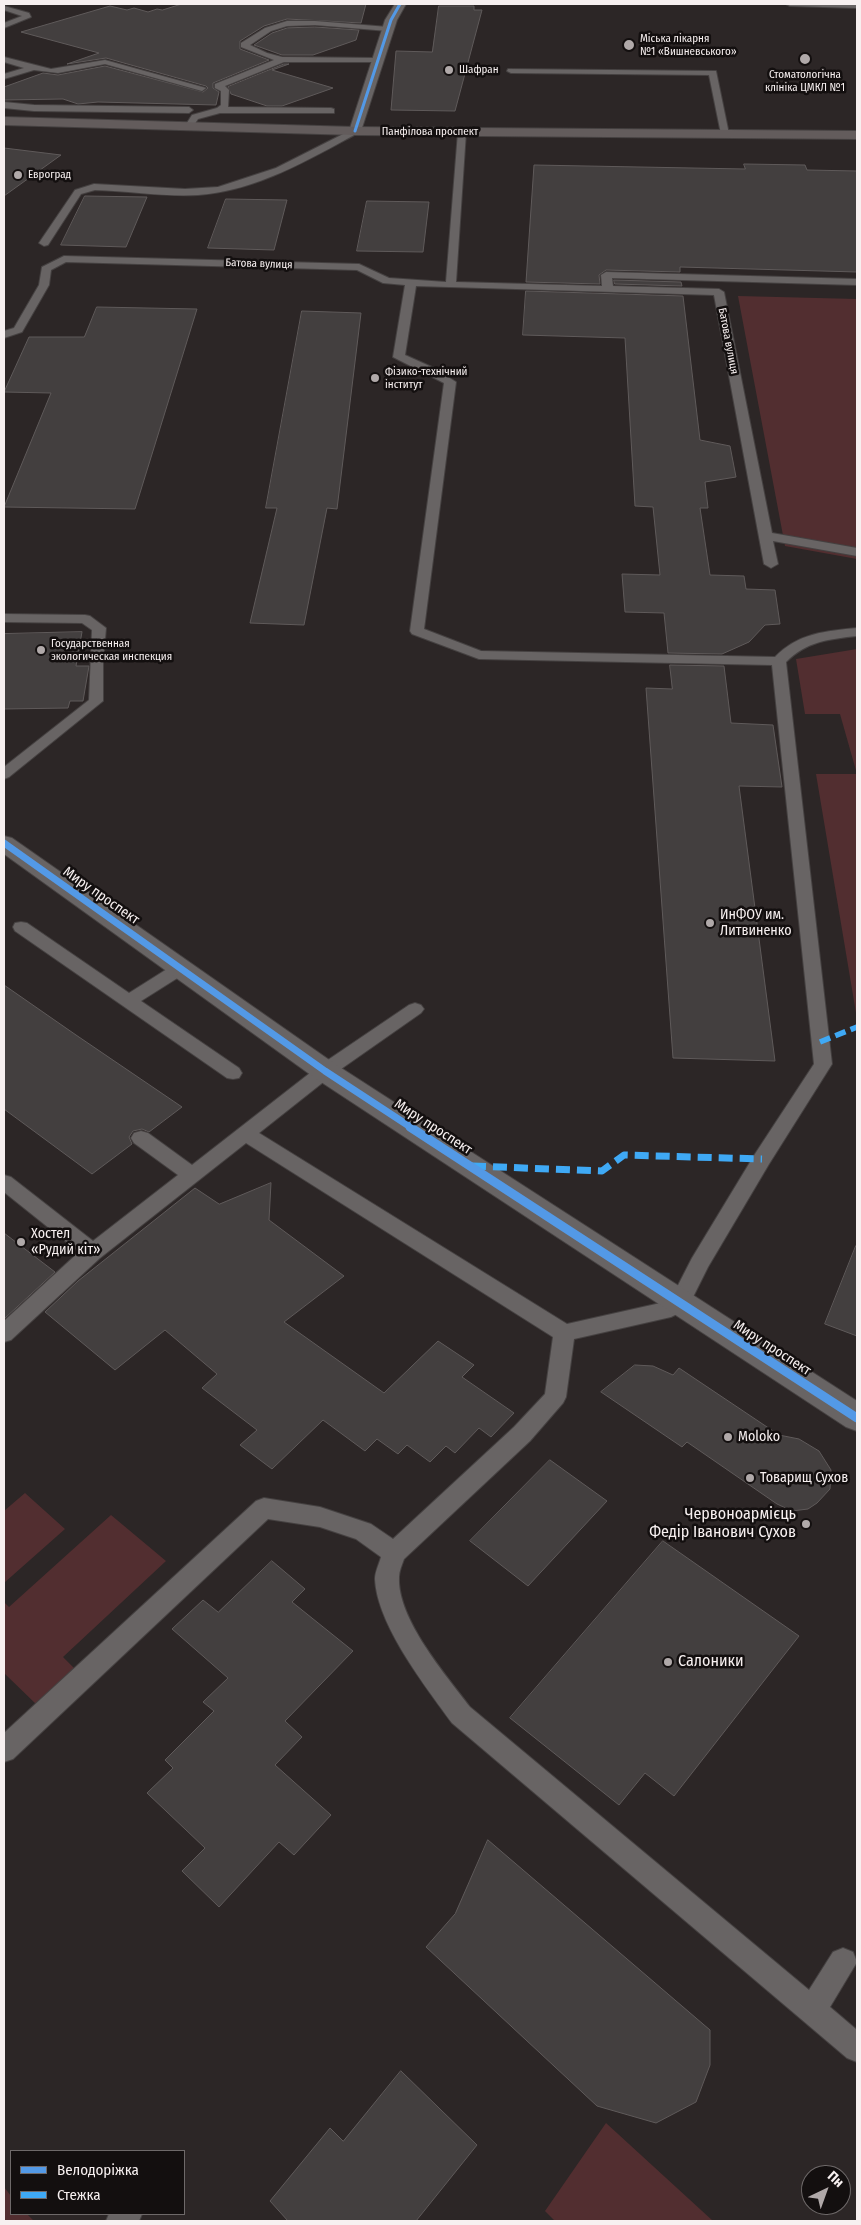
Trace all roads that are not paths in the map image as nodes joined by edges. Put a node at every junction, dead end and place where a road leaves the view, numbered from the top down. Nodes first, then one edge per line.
1 (400, 4) edge
2 (790, 4) edge
3 (857, 6) edge
4 (4, 8) edge
5 (4, 26) edge
6 (388, 29) junction
7 (4, 59) edge
8 (282, 60) junction
9 (302, 62) junction
10 (373, 66) junction
11 (33, 68) junction
12 (332, 69) dead end
13 (511, 71) dead end
14 (4, 77) edge
15 (218, 86) junction
16 (202, 88) junction
17 (191, 101) junction
18 (4, 105) edge
19 (220, 110) junction
20 (331, 112) dead end
21 (203, 113) junction
22 (4, 120) edge
23 (189, 126) junction
24 (355, 131) junction
25 (462, 132) junction
26 (725, 134) junction
27 (857, 135) edge
28 (44, 243) dead end
29 (719, 278) junction
30 (857, 282) edge
31 (411, 283) junction
32 (451, 286) junction
33 (608, 289) junction
34 (719, 292) junction
35 (4, 334) edge
36 (766, 536) junction
37 (857, 552) edge
38 (771, 564) dead end
39 (4, 618) edge
40 (857, 632) edge
41 (778, 661) junction
42 (4, 774) edge
43 (4, 843) edge
44 (21, 927) dead end
45 (180, 968) junction
46 (129, 1001) junction
47 (415, 1009) dead end
48 (325, 1071) junction
49 (234, 1073) dead end
50 (246, 1134) junction
51 (141, 1138) dead end
52 (192, 1175) junction
53 (4, 1182) edge
54 (93, 1252) junction
55 (680, 1303) junction
56 (564, 1333) junction
57 (4, 1334) edge
58 (857, 1418) edge
59 (394, 1553) junction
60 (4, 1750) edge
61 (843, 1962) dead end
62 (812, 2010) junction
63 (857, 2048) edge

1 - 6 street
2 - 3 lane
4 - 5 lane
6 - 8 lane
6 - 10 street
7 - 11 lane
8 - 9 lane
8 - 15 lane
9 - 10 lane
9 - 12 lane
10 - 24 street
11 - 14 lane
11 - 16 lane
13 - 26 lane
15 - 16 lane
15 - 19 lane
16 - 17 lane
17 - 18 lane
17 - 21 lane
19 - 20 lane
19 - 21 lane
21 - 23 lane
22 - 23 main road, Панфілова проспект
23 - 24 main road, Панфілова проспект
24 - 25 main road, Панфілова проспект
24 - 28 lane
25 - 26 main road, Панфілова проспект
25 - 32 lane
26 - 27 main road, Панфілова проспект
29 - 30 lane
29 - 33 lane
29 - 34 lane
31 - 32 lane, Батова вулиця
31 - 35 lane, Батова вулиця
31 - 41 lane
32 - 33 lane, Батова вулиця
33 - 34 lane, Батова вулиця
34 - 36 lane, Батова вулиця
36 - 37 lane
36 - 38 lane, Батова вулиця
39 - 42 lane
40 - 41 lane
41 - 55 lane
43 - 45 street, Миру проспект
44 - 46 lane
45 - 46 lane
45 - 48 street, Миру проспект
46 - 49 lane
47 - 48 lane
48 - 50 lane
48 - 55 street, Миру проспект
50 - 52 lane
50 - 56 lane
51 - 52 lane
52 - 54 lane
53 - 54 lane
54 - 57 lane
55 - 56 lane
55 - 58 street, Миру проспект
56 - 59 lane
59 - 60 lane
59 - 62 lane
61 - 62 lane
62 - 63 lane

